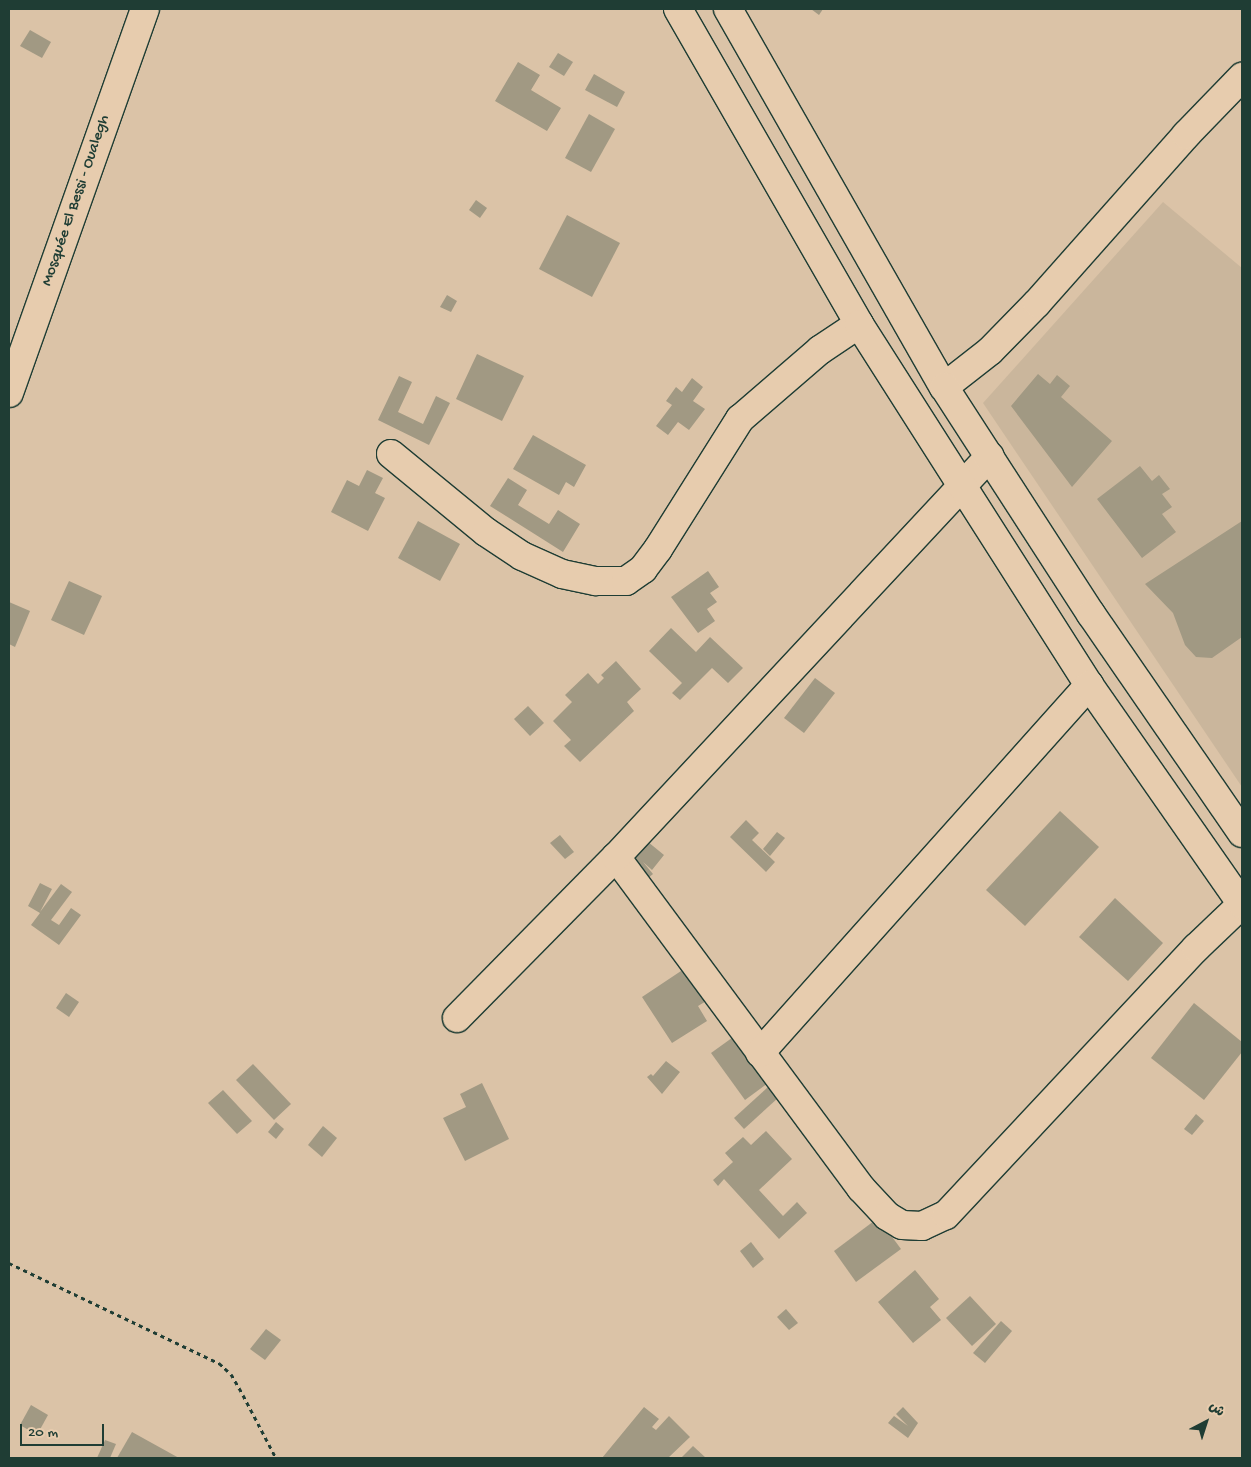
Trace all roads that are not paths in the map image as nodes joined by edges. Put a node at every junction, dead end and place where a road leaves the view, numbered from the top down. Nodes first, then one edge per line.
1 (145, 9) edge
2 (678, 9) edge
3 (728, 9) edge
4 (1242, 77) edge
5 (859, 324) junction
6 (944, 387) junction
7 (9, 393) edge
8 (391, 454) dead end
9 (990, 456) junction
10 (962, 487) junction
11 (1089, 685) junction
12 (1242, 833) edge
13 (616, 857) junction
14 (1242, 904) edge
15 (457, 1018) dead end
16 (760, 1053) junction

1 - 7 street, Mosquée El Bessi - Oualegh
2 - 5 street
3 - 6 street
4 - 6 street
5 - 8 street
5 - 10 street
6 - 9 street
9 - 10 street
9 - 12 street
10 - 11 street
10 - 13 street
11 - 14 street
11 - 16 street
13 - 15 street
13 - 16 street
14 - 16 street

